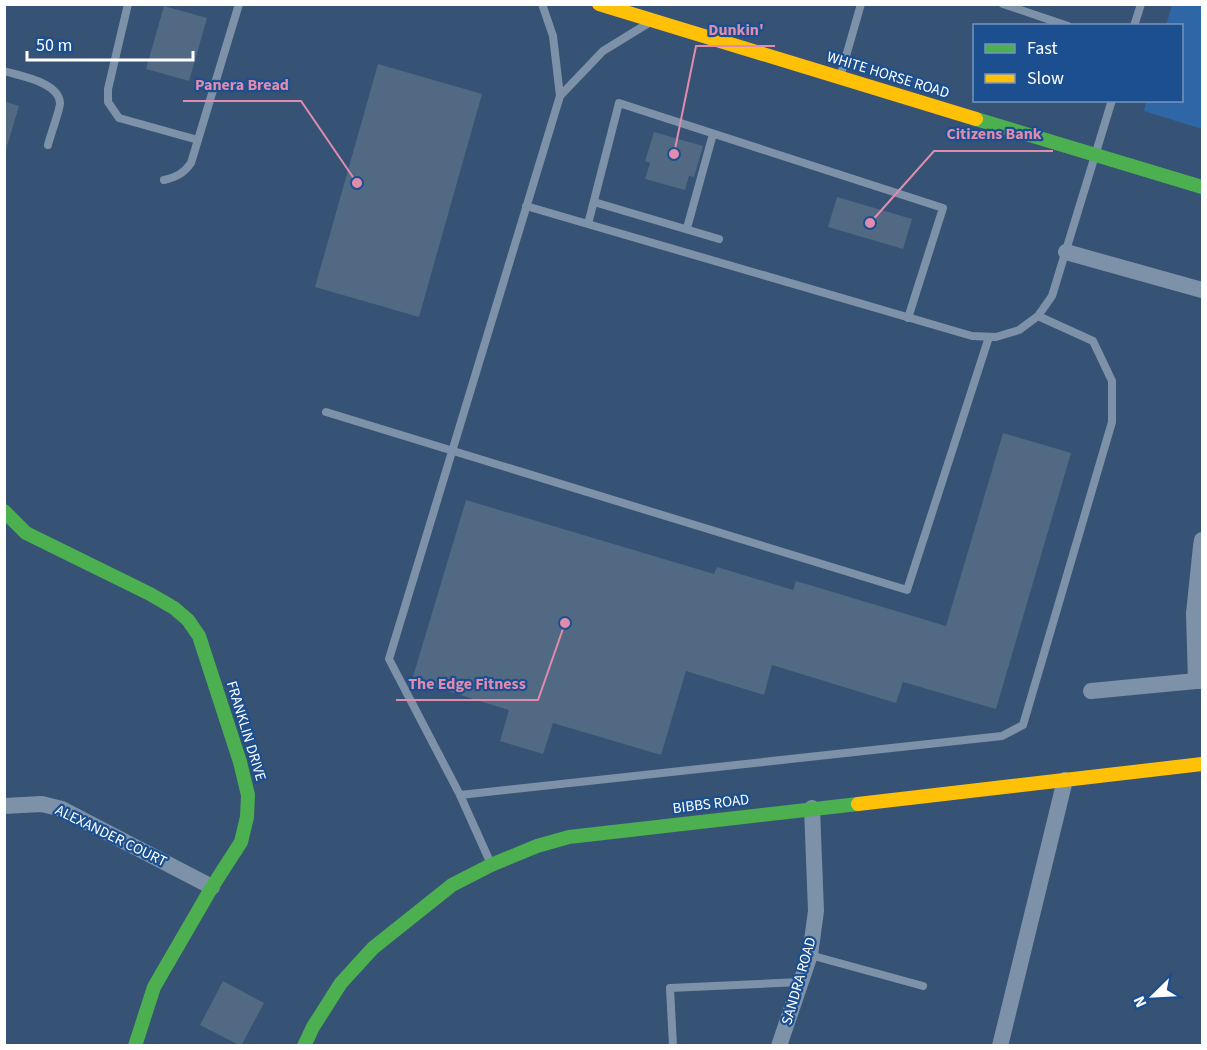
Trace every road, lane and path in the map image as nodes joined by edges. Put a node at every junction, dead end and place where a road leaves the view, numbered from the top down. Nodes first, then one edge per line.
1 (128, 4) edge
2 (239, 4) edge
3 (542, 4) edge
4 (599, 4) edge
5 (861, 4) edge
6 (1002, 4) edge
7 (1141, 4) edge
8 (652, 21) junction
9 (1062, 24) edge
10 (1135, 24) edge
11 (4, 71) edge
12 (840, 77) junction
13 (560, 96) junction
14 (1111, 102) edge
15 (713, 134) junction
16 (198, 140) junction
17 (48, 145) dead end
18 (1095, 155) junction
19 (164, 180) dead end
20 (1203, 187) edge
21 (594, 202) junction
22 (526, 206) junction
23 (588, 224) junction
24 (687, 228) junction
25 (719, 239) dead end
26 (1066, 252) junction
27 (1203, 290) edge
28 (1038, 316) junction
29 (908, 318) junction
30 (989, 337) junction
31 (326, 412) dead end
32 (451, 450) junction
33 (4, 511) edge
34 (1203, 540) edge
35 (1199, 681) edge
36 (1092, 691) dead end
37 (1203, 764) edge
38 (1065, 780) junction
39 (460, 795) junction
40 (4, 806) edge
41 (812, 808) junction
42 (491, 865) junction
43 (212, 887) junction
44 (810, 954) junction
45 (800, 982) junction
46 (923, 986) dead end
47 (135, 1046) edge
48 (304, 1046) edge
49 (673, 1046) edge
50 (779, 1046) edge
51 (1000, 1046) edge

1 - 16 lane
2 - 16 lane
3 - 13 lane
4 - 8 street, WHITE HORSE ROAD
5 - 12 lane
6 - 9 lane
7 - 10 lane
8 - 12 street, WHITE HORSE ROAD
8 - 13 lane
11 - 17 lane
12 - 18 street, WHITE HORSE ROAD
13 - 22 lane
14 - 18 lane
15 - 21 lane
15 - 24 lane
15 - 29 lane
16 - 19 lane
18 - 20 street, WHITE HORSE ROAD
18 - 26 lane
21 - 23 lane
21 - 24 lane
22 - 23 lane
22 - 32 lane
23 - 29 lane
24 - 25 lane
26 - 27 street
26 - 28 lane
28 - 30 lane
28 - 39 lane
29 - 30 lane
30 - 32 lane
31 - 32 lane
32 - 39 lane
33 - 43 street, FRANKLIN DRIVE
34 - 35 street
35 - 36 street
37 - 38 street, BIBBS ROAD
38 - 41 street, BIBBS ROAD
38 - 51 street
39 - 42 lane
40 - 43 street, ALEXANDER COURT
41 - 42 street, BIBBS ROAD
41 - 44 street, SANDRA ROAD
42 - 48 street, BIBBS ROAD
43 - 47 street, FRANKLIN DRIVE
44 - 45 street, SANDRA ROAD
44 - 46 lane
45 - 49 lane
45 - 50 street, SANDRA ROAD

